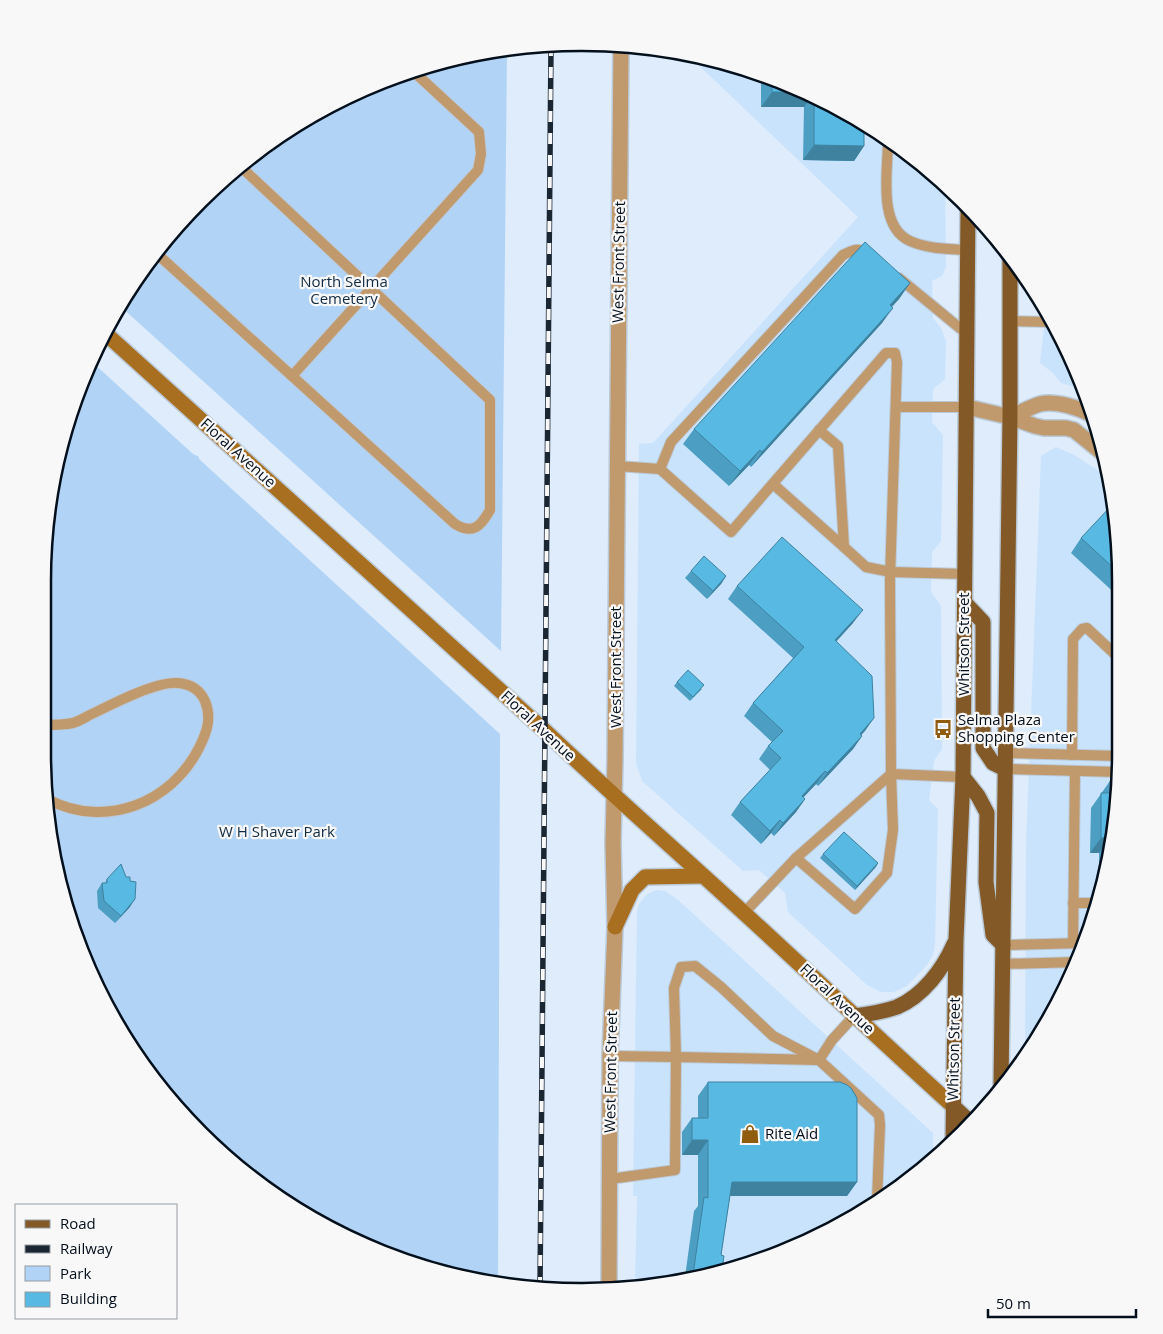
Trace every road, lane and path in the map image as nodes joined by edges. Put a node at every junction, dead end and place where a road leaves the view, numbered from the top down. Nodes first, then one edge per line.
1 (621, 53) edge
2 (419, 77) edge
3 (888, 149) edge
4 (246, 172) edge
5 (968, 220) edge
6 (968, 250) junction
7 (162, 258) edge
8 (878, 262) edge
9 (1010, 270) edge
10 (893, 273) edge
11 (371, 288) junction
12 (1010, 321) junction
13 (1044, 322) edge
14 (967, 334) junction
15 (111, 338) edge
16 (292, 376) junction
17 (896, 407) junction
18 (967, 407) junction
19 (1084, 411) edge
20 (1010, 417) junction
21 (819, 430) junction
22 (1095, 447) edge
23 (617, 466) junction
24 (660, 469) junction
25 (773, 484) junction
26 (844, 547) junction
27 (891, 572) junction
28 (965, 574) junction
29 (965, 603) junction
30 (1112, 651) edge
31 (51, 725) edge
32 (1005, 753) junction
33 (1072, 754) junction
34 (1112, 756) edge
35 (1005, 769) junction
36 (1075, 771) junction
37 (1111, 772) edge
38 (891, 774) junction
39 (963, 776) junction
40 (614, 796) junction
41 (54, 802) edge
42 (796, 858) junction
43 (702, 876) junction
44 (1073, 902) junction
45 (1090, 903) edge
46 (744, 912) junction
47 (616, 928) junction
48 (956, 940) junction
49 (1073, 944) joint
50 (1003, 945) junction
51 (1003, 964) junction
52 (1066, 966) edge
53 (854, 1016) junction
54 (610, 1056) junction
55 (676, 1057) junction
56 (819, 1060) junction
57 (1001, 1076) edge
58 (953, 1106) junction
59 (965, 1117) edge
60 (953, 1130) edge
61 (610, 1179) junction
62 (877, 1192) edge
63 (609, 1282) edge

1 - 23 street, West Front Street
2 - 11 lane
3 - 6 lane
4 - 11 lane
5 - 6 main road, Whitson Street
6 - 14 main road, Whitson Street
7 - 16 lane
8 - 24 lane
9 - 12 main road
10 - 14 lane
11 - 16 lane
11 - 16 lane
12 - 13 lane
12 - 20 main road
14 - 18 main road, Whitson Street
15 - 40 main road, Floral Avenue
17 - 18 lane
17 - 21 lane
17 - 27 lane
18 - 20 street
18 - 28 main road, Whitson Street
19 - 20 street
20 - 22 street
20 - 32 main road
21 - 25 lane
21 - 26 lane
23 - 24 lane
23 - 40 street, West Front Street
24 - 25 lane
25 - 26 lane
26 - 27 lane
27 - 28 lane
27 - 38 lane
28 - 29 main road, Whitson Street
29 - 35 main road
29 - 39 main road, Whitson Street
30 - 33 lane
31 - 41 lane
32 - 33 lane
32 - 35 main road
33 - 34 lane
35 - 36 lane
35 - 50 main road
36 - 37 lane
36 - 44 lane
38 - 39 lane
38 - 42 lane
38 - 42 lane
39 - 48 main road, Whitson Street
39 - 50 main road
40 - 43 main road, Floral Avenue
40 - 47 street, West Front Street
42 - 46 lane
43 - 46 main road, Floral Avenue
43 - 47 main road
44 - 45 lane
44 - 49 lane
46 - 53 main road, Floral Avenue
47 - 54 street, West Front Street
48 - 53 main road
48 - 58 main road, Whitson Street
49 - 50 lane
50 - 51 main road
51 - 52 lane
51 - 57 main road
53 - 56 lane
53 - 58 main road, Floral Avenue
54 - 55 lane
54 - 61 street, West Front Street
55 - 56 lane
55 - 56 lane
55 - 61 lane
56 - 62 lane
58 - 59 main road, Floral Avenue
58 - 60 main road, Whitson Street
61 - 63 street, West Front Street

